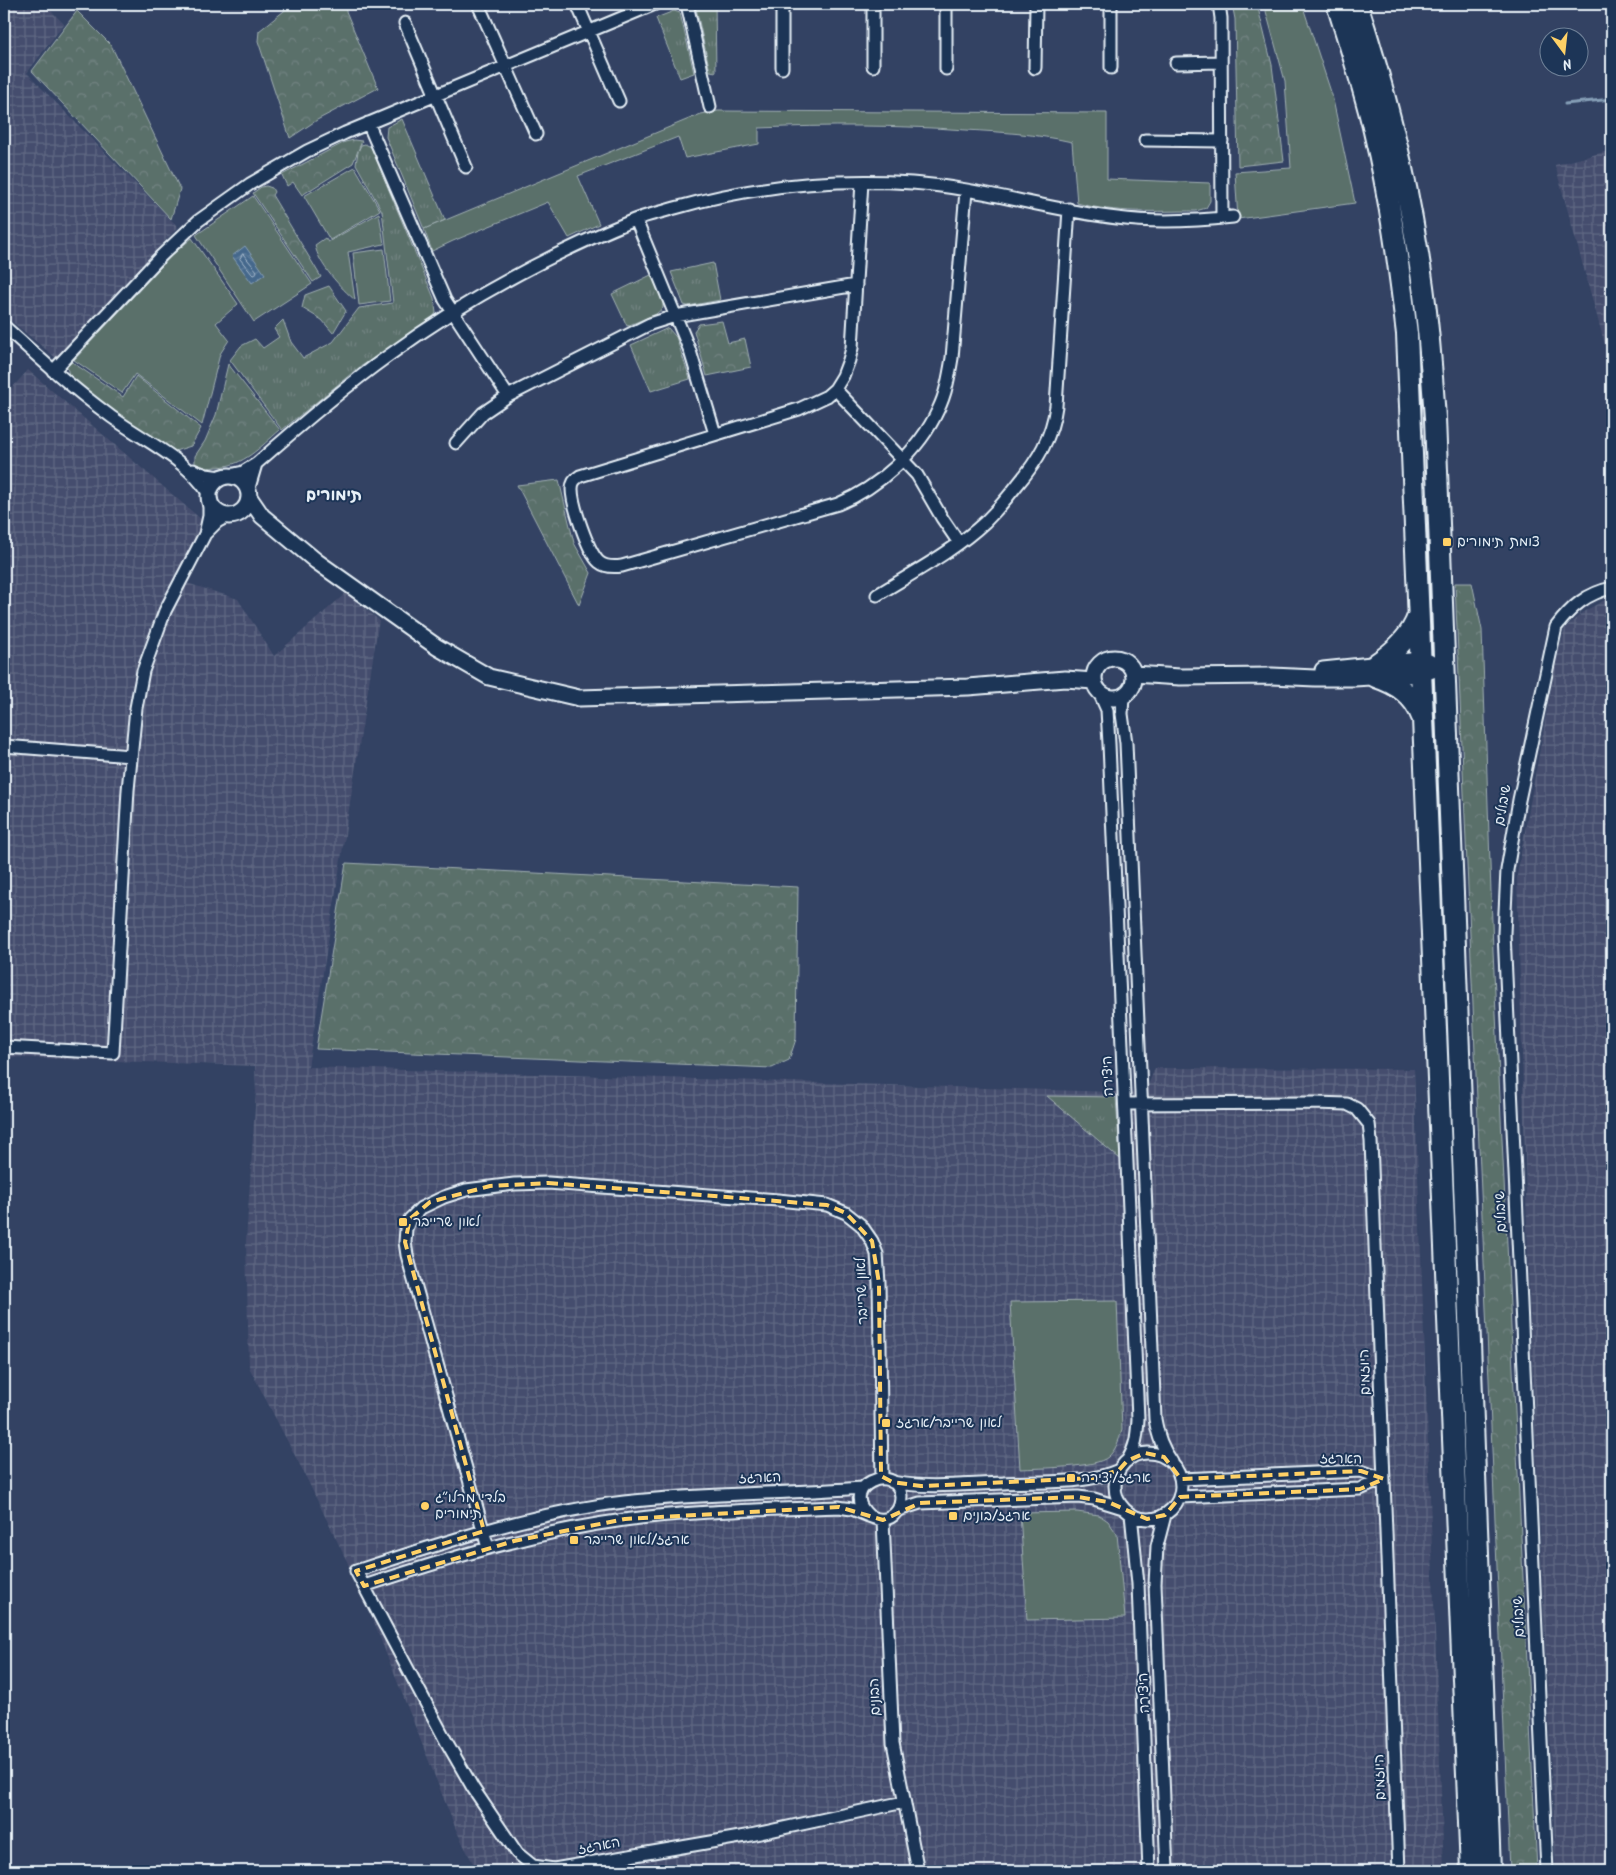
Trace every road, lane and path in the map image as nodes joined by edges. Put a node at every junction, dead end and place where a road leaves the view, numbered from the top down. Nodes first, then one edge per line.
1 (478, 4) edge
2 (577, 4) edge
3 (655, 4) edge
4 (687, 4) edge
5 (782, 4) edge
6 (873, 4) edge
7 (946, 4) edge
8 (1036, 4) edge
9 (1111, 4) edge
10 (1219, 4) edge
11 (1337, 4) edge
12 (1357, 4) edge
13 (405, 23) dead end
14 (589, 31) junction
15 (1221, 62) junction
16 (1176, 63) dead end
17 (505, 66) junction
18 (873, 66) dead end
19 (782, 68) dead end
20 (1035, 68) dead end
21 (1111, 68) dead end
22 (946, 69) dead end
23 (436, 95) junction
24 (619, 101) dead end
25 (710, 107) dead end
26 (368, 123) junction
27 (536, 134) dead end
28 (1145, 140) dead end
29 (1222, 141) junction
30 (466, 167) dead end
31 (862, 182) junction
32 (966, 191) junction
33 (1068, 209) junction
34 (636, 220) junction
35 (856, 285) junction
36 (453, 313) junction
37 (675, 316) junction
38 (4, 326) edge
39 (53, 371) junction
40 (835, 389) junction
41 (508, 396) junction
42 (715, 434) junction
43 (456, 443) dead end
44 (902, 459) junction
45 (256, 464) junction
46 (187, 468) junction
47 (226, 476) junction
48 (249, 494) junction
49 (209, 497) junction
50 (233, 515) junction
51 (269, 522) junction
52 (205, 534) junction
53 (959, 543) junction
54 (1612, 588) edge
55 (877, 595) dead end
56 (1419, 611) junction
57 (1444, 666) junction
58 (1421, 667) junction
59 (1376, 671) junction
60 (1134, 674) junction
61 (1096, 681) junction
62 (1123, 696) junction
63 (1423, 721) junction
64 (4, 746) edge
65 (131, 756) junction
66 (4, 1047) edge
67 (1125, 1104) junction
68 (1142, 1104) junction
69 (1172, 1462) junction
70 (1123, 1465) junction
71 (1181, 1479) junction
72 (1384, 1479) junction
73 (887, 1480) junction
74 (863, 1488) junction
75 (1180, 1497) junction
76 (898, 1510) junction
77 (1127, 1511) junction
78 (1165, 1515) junction
79 (869, 1516) junction
80 (883, 1520) junction
81 (484, 1531) junction
82 (488, 1548) junction
83 (364, 1586) junction
84 (904, 1802) junction
85 (918, 1871) edge
86 (1149, 1871) edge
87 (1167, 1871) edge
88 (1399, 1871) edge
89 (1471, 1871) edge
90 (1490, 1871) edge
91 (1546, 1871) edge

1 - 17 street
2 - 14 street
3 - 14 street
4 - 25 street
5 - 19 street
6 - 18 street
7 - 22 street
8 - 20 street
9 - 21 street
10 - 15 street
11 - 56 highway
12 - 57 highway
13 - 23 street
14 - 17 street
14 - 24 street
15 - 16 street
15 - 29 street
17 - 23 street
17 - 27 street
23 - 26 street
23 - 30 street
26 - 36 street
26 - 39 street
28 - 29 street
29 - 33 street
31 - 32 street
31 - 34 street
31 - 35 street
32 - 33 street
32 - 44 street
33 - 53 street
34 - 36 street
34 - 37 street
35 - 37 street
35 - 40 street
36 - 41 street
36 - 45 street
37 - 41 street
37 - 42 street
38 - 39 street
39 - 46 street
40 - 42 street
40 - 44 street
41 - 43 street
42 - 44 street
44 - 53 street
45 - 47 street
45 - 48 street
46 - 47 street
46 - 49 street
47 - 48 street
47 - 49 street
48 - 50 street
48 - 51 street
49 - 50 street
49 - 52 street
50 - 51 street
50 - 52 street
51 - 61 street
52 - 65 street
53 - 55 street
54 - 91 street, שיבולים
56 - 58 highway
56 - 59 highway
57 - 58 street
57 - 90 highway
58 - 59 street
58 - 63 highway
59 - 60 street
59 - 63 highway
60 - 61 street
60 - 62 street
61 - 62 street
61 - 67 street, היצירה
62 - 68 street
63 - 89 highway
64 - 65 street
65 - 66 street
67 - 68 street, היוזמים
67 - 70 street, היצירה
68 - 69 street
68 - 72 street, היוזמים
69 - 70 street
69 - 71 street
70 - 73 street
70 - 77 street
71 - 72 street, הארגז
71 - 75 street
72 - 75 street, הארגז
72 - 88 street, היוזמים
73 - 74 street
73 - 76 street
73 - 81 street, לאון שרייבר
74 - 79 street
74 - 81 street, הארגז
75 - 78 street
76 - 77 street
76 - 80 street
77 - 78 street
77 - 86 street, היצירה
78 - 87 street, היצירה
79 - 80 street
79 - 82 street
80 - 84 street, הבונים
81 - 82 street, לאון שרייבר
81 - 83 street, הארגז
82 - 83 street
83 - 84 street, הארגז
84 - 85 street, הבונים

